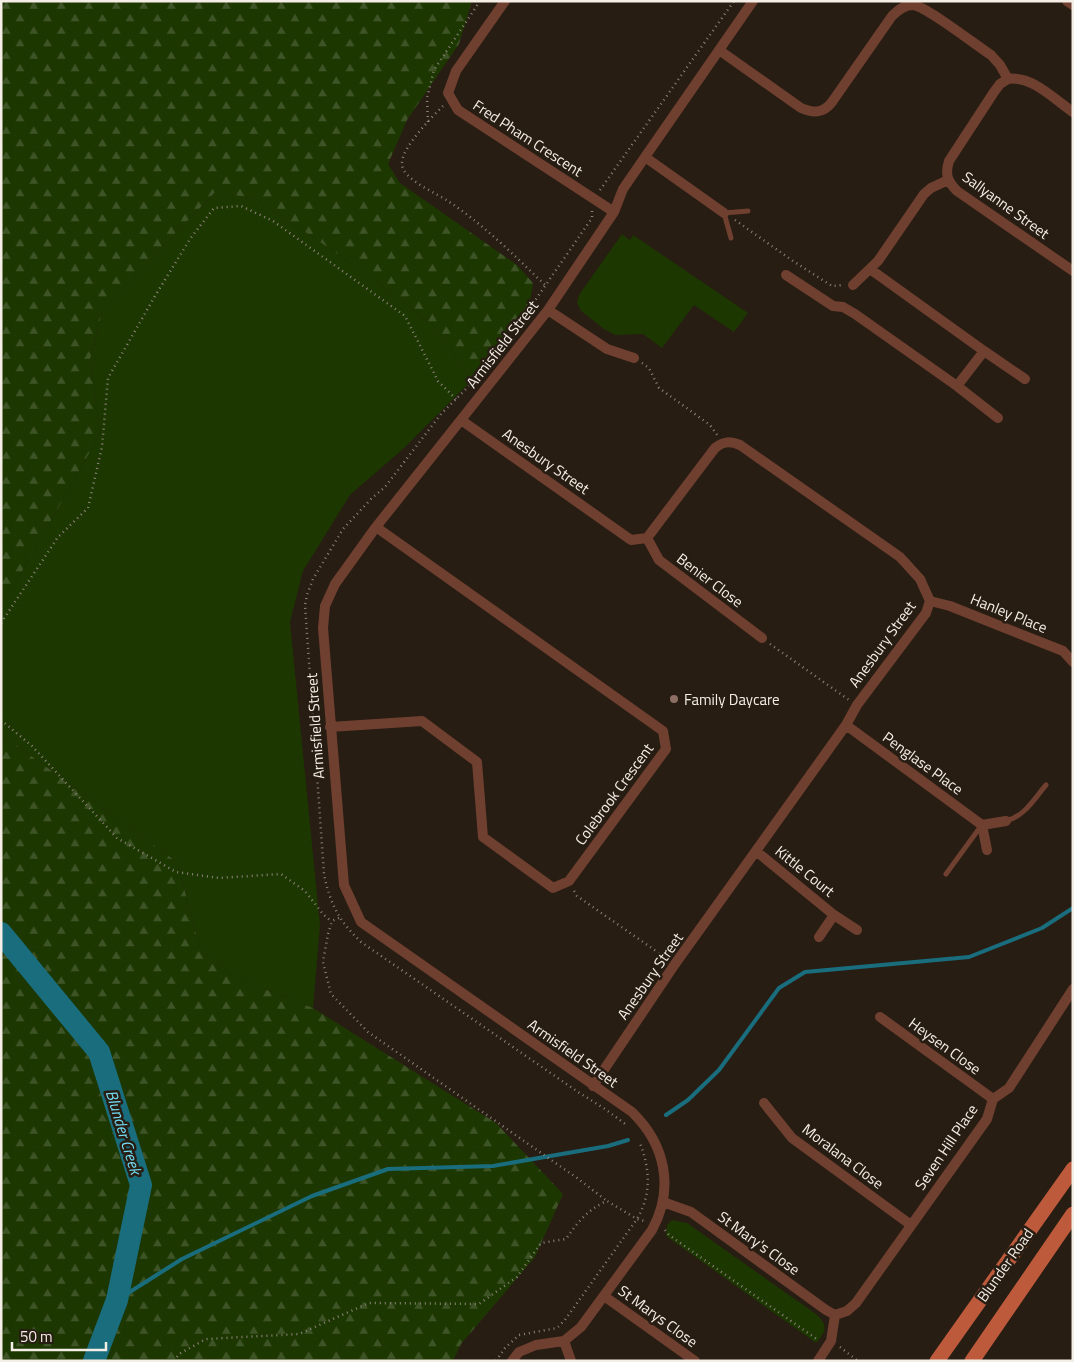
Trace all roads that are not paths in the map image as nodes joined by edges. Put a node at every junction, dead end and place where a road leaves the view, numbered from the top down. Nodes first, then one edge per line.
1 (505, 1) edge
2 (753, 1) edge
3 (1067, 1) edge
4 (1073, 5) edge
5 (719, 50) junction
6 (1008, 79) junction
7 (1073, 112) edge
8 (645, 157) junction
9 (948, 180) junction
10 (748, 211) dead end
11 (614, 212) junction
12 (724, 213) junction
13 (731, 238) dead end
14 (870, 269) junction
15 (1073, 271) edge
16 (786, 275) dead end
17 (853, 285) road end
18 (548, 310) junction
19 (984, 351) junction
20 (634, 358) road end
21 (1025, 379) dead end
22 (957, 386) junction
23 (998, 418) dead end
24 (461, 420) junction
25 (376, 527) junction
26 (647, 538) junction
27 (930, 601) junction
28 (762, 638) road end
29 (1073, 662) edge
30 (846, 725) junction
31 (330, 727) junction
32 (1046, 785) dead end
33 (1006, 821) joint
34 (982, 825) junction
35 (987, 850) dead end
36 (756, 851) junction
37 (946, 874) dead end
38 (834, 915) junction
39 (856, 930) dead end
40 (819, 937) dead end
41 (1073, 988) edge
42 (880, 1016) dead end
43 (593, 1086) junction
44 (994, 1099) junction
45 (764, 1104) dead end
46 (1073, 1169) edge
47 (663, 1202) junction
48 (1073, 1214) edge
49 (910, 1225) junction
50 (604, 1296) junction
51 (835, 1315) junction
52 (564, 1340) junction
53 (512, 1361) edge
54 (572, 1361) edge
55 (695, 1361) edge
56 (818, 1361) edge
57 (937, 1361) edge
58 (972, 1361) edge

1 - 11 street, Fred Pham Crescent
2 - 5 street, Armisfield Street
3 - 4 street
5 - 6 street
5 - 8 street, Armisfield Street
6 - 7 street
6 - 9 street
8 - 11 street, Armisfield Street
8 - 12 street
9 - 14 street
9 - 15 street, Sallyanne Street
10 - 12 lane
11 - 18 street, Armisfield Street
12 - 13 lane
14 - 17 street
14 - 19 street
16 - 22 street
18 - 20 street
18 - 24 street, Armisfield Street
19 - 21 street
19 - 22 street
22 - 23 street
24 - 25 street, Armisfield Street
24 - 26 street, Anesbury Street
25 - 31 street, Armisfield Street
25 - 31 street, Colebrook Crescent
26 - 27 street, Anesbury Street
26 - 28 street, Benier Close
27 - 29 street, Hanley Place
27 - 30 street, Anesbury Street
30 - 34 street, Penglase Place
30 - 36 street, Anesbury Street
31 - 43 street, Armisfield Street
32 - 33 lane
33 - 34 street
34 - 35 street
34 - 37 lane
36 - 38 street, Kittle Court
36 - 43 street, Anesbury Street
38 - 39 street, Kittle Court
38 - 40 street, Kittle Court
41 - 44 street, Seven Hill Place
42 - 44 street, Heysen Close
43 - 47 street, Armisfield Street
44 - 49 street, Seven Hill Place
45 - 49 street, Moralana Close
46 - 57 main road, Blunder Road
47 - 50 street, Armisfield Street
47 - 51 street, St Mary's Close
48 - 58 main road, Blunder Road
49 - 51 street, Seven Hill Place
50 - 52 street, Armisfield Street
50 - 55 street, St Marys Close
51 - 56 street
52 - 53 street, Armisfield Street
52 - 54 street

